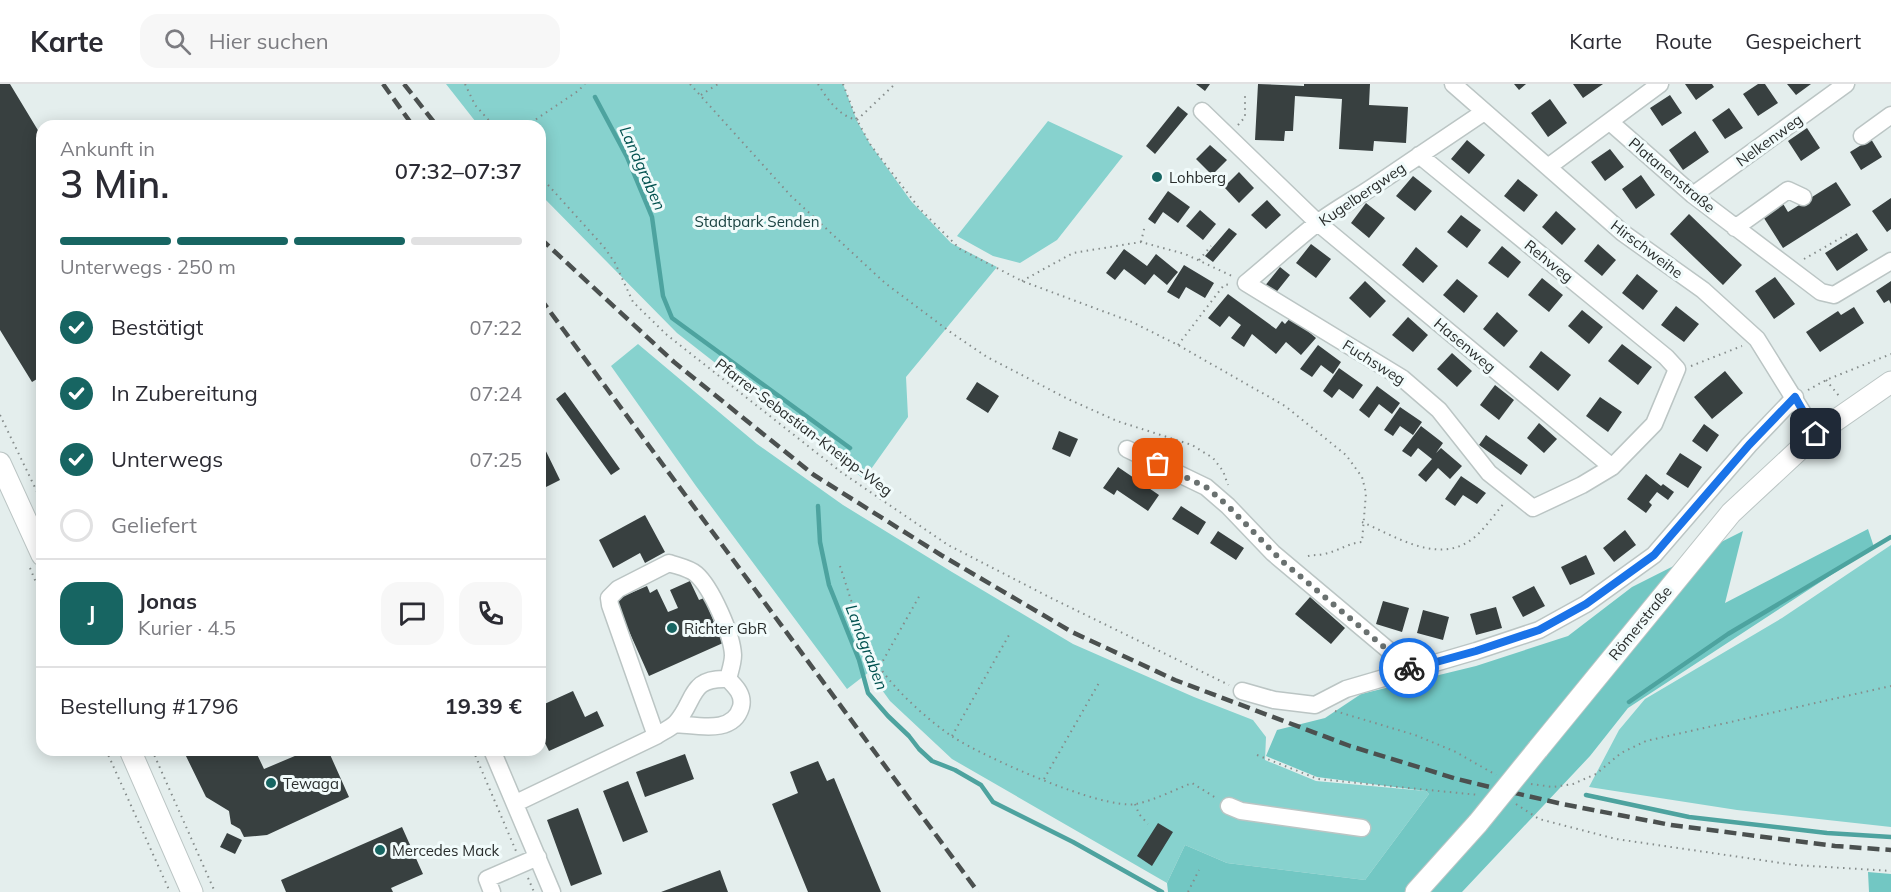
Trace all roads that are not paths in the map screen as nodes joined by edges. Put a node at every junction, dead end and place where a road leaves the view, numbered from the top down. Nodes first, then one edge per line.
1 (1453, 84) edge
2 (1660, 84) edge
3 (1846, 84) edge
4 (1202, 111) dead end
5 (1484, 112) junction
6 (1891, 115) edge
7 (1610, 122) junction
8 (1862, 136) dead end
9 (1419, 155) junction
10 (1548, 167) junction
11 (1693, 195) junction
12 (1803, 197) dead end
13 (1318, 223) junction
14 (1735, 228) junction
15 (1891, 261) edge
16 (1246, 283) joint
17 (1677, 369) joint
18 (1891, 382) edge
19 (1795, 397) junction
20 (1816, 434) junction
21 (1127, 449) dead end
22 (0, 464) edge
23 (1612, 467) junction
24 (36, 542) edge
25 (1411, 669) junction
26 (729, 679) junction
27 (1242, 691) road end
28 (675, 724) junction
29 (656, 736) junction
30 (133, 756) edge
31 (495, 756) edge
32 (516, 803) junction
33 (1229, 806) road end
34 (1362, 828) dead end
35 (538, 857) junction
36 (192, 892) edge
37 (492, 892) edge
38 (552, 892) edge
39 (1416, 892) edge

1 - 5 street, Hirschweihe
2 - 7 street
3 - 11 street, Nelkenweg
4 - 13 street, Hasenweg
5 - 9 street, Kugelbergweg
5 - 10 street, Hirschweihe
6 - 8 street
7 - 10 street
7 - 11 street, Platanenstraße
9 - 13 street, Kugelbergweg
9 - 17 street, Rehweg
10 - 19 street, Hirschweihe
11 - 14 street, Platanenstraße
12 - 14 street
13 - 16 street, Kugelbergweg
13 - 23 street, Hasenweg
14 - 15 street, Platanenstraße
16 - 23 street, Fuchsweg
17 - 23 street, Fuchsweg
18 - 20 main road, Römerstraße
19 - 20 street, Hirschweihe
19 - 25 street
20 - 39 main road, Römerstraße, bridge
21 - 25 street
22 - 24 main road
25 - 27 street
26 - 28 street
26 - 28 street
26 - 29 street
28 - 29 street
29 - 32 street
30 - 36 main road
31 - 32 street
32 - 35 street
33 - 34 street
35 - 37 street
35 - 38 street

